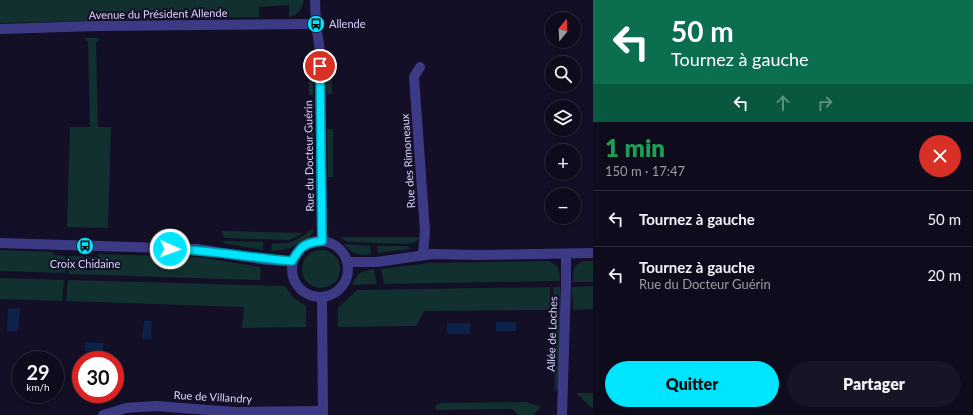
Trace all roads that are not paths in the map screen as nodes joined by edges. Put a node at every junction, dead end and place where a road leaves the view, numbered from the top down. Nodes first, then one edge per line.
1 (315, 0) edge
2 (316, 24) junction
3 (0, 29) edge
4 (420, 67) dead end
5 (322, 241) junction
6 (0, 243) edge
7 (593, 253) edge
8 (566, 254) junction
9 (423, 255) junction
10 (292, 261) junction
11 (348, 262) junction
12 (322, 298) junction
13 (322, 413) edge
14 (103, 415) edge
15 (562, 415) edge

1 - 2 street, Rue du Docteur Guérin
2 - 3 street, Avenue du Président Allende
2 - 5 street, Rue du Docteur Guérin
4 - 9 street, Rue des Rimoneaux
5 - 10 street
5 - 11 street
6 - 10 street
7 - 8 street
8 - 9 street
8 - 15 street, Allée de Loches
9 - 11 street
10 - 12 street
11 - 12 street
12 - 13 street
13 - 14 street, Rue de Villandry

